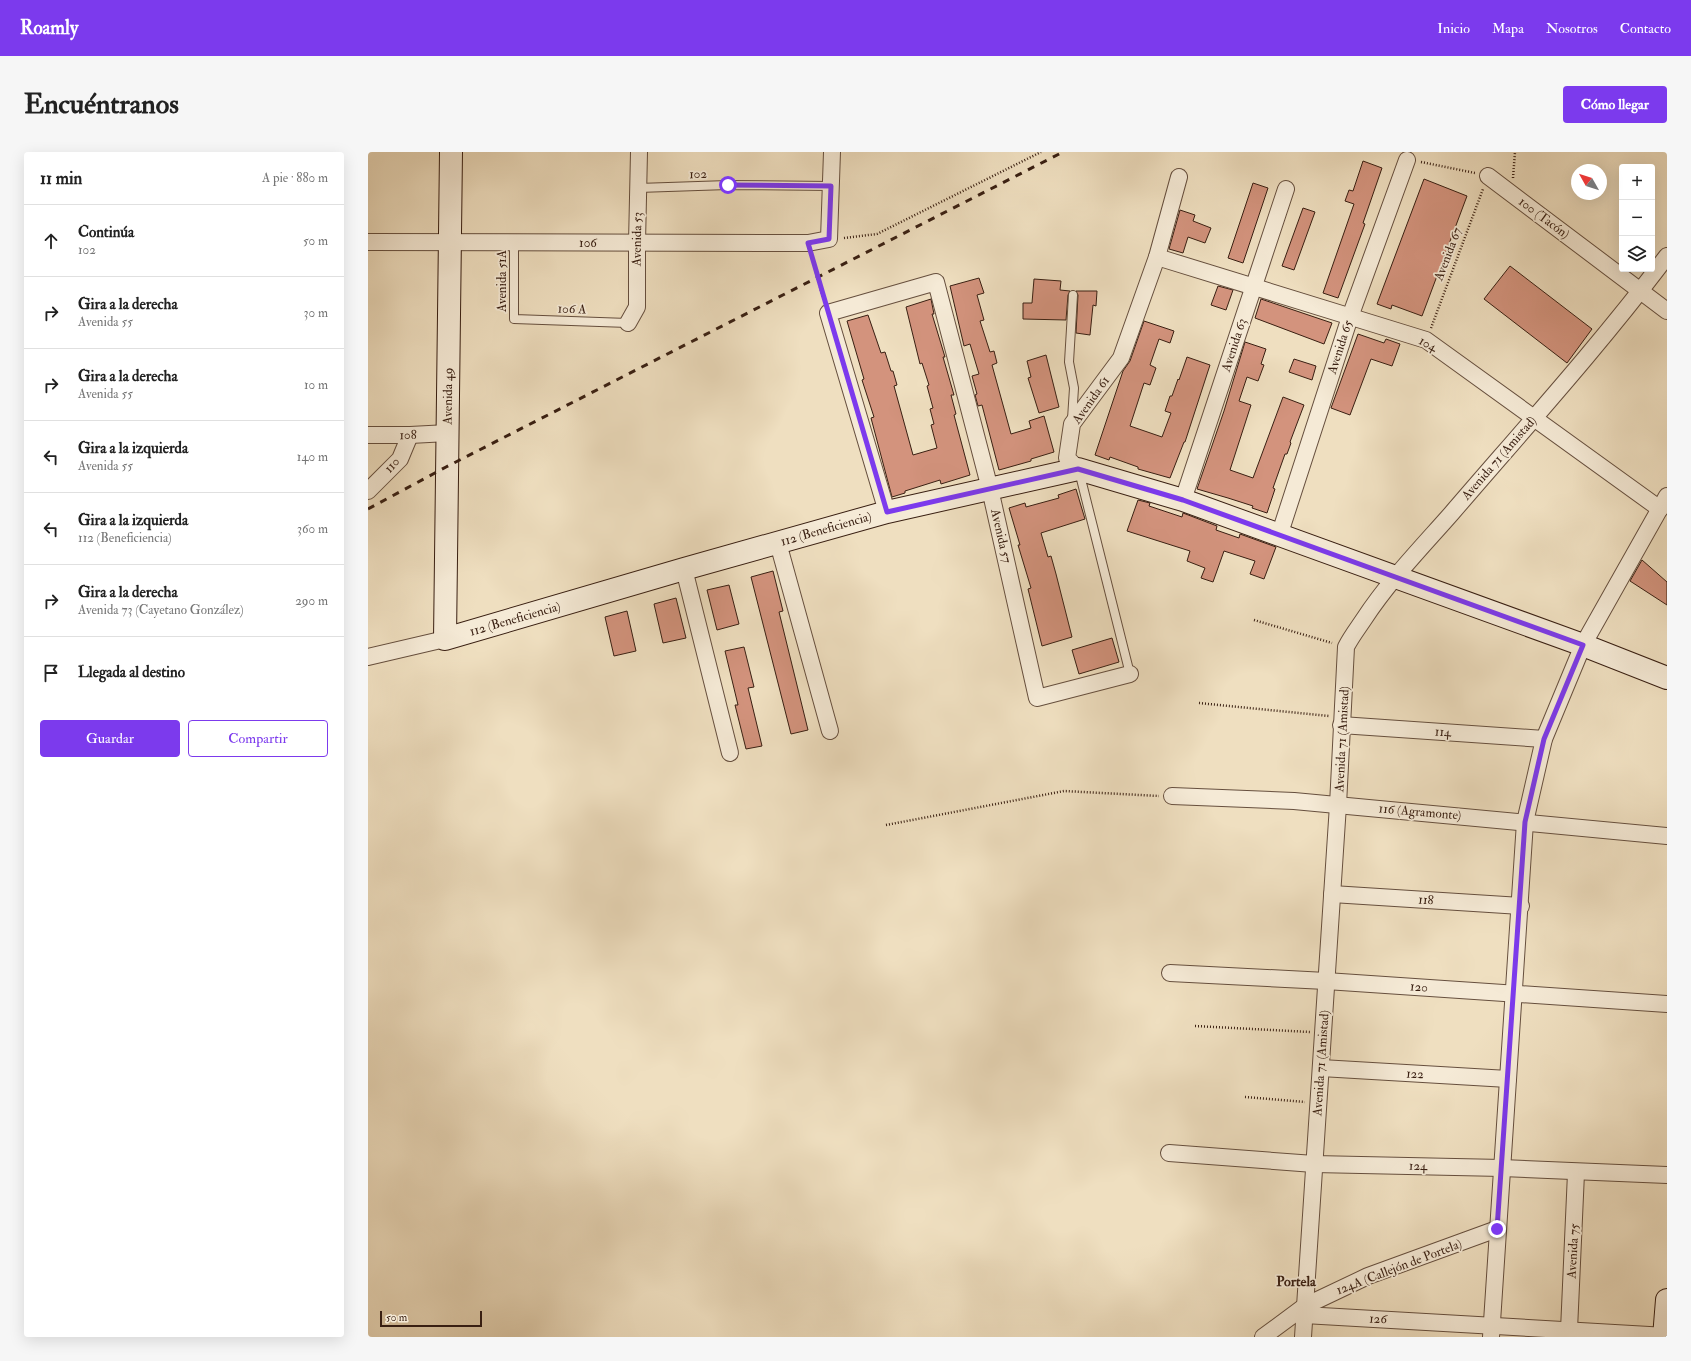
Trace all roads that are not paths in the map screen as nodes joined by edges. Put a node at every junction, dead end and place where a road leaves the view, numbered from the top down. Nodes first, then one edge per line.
1 (451, 152) edge
2 (639, 152) edge
3 (832, 152) edge
4 (1407, 160) road end
5 (1179, 176) dead end
6 (1488, 176) road end
7 (831, 186) junction
8 (638, 188) junction
9 (1286, 189) dead end
10 (368, 242) edge
11 (450, 243) junction
12 (514, 243) junction
13 (637, 243) junction
14 (1667, 256) edge
15 (1157, 258) junction
16 (1253, 287) junction
17 (1641, 291) junction
18 (1073, 295) dead end
19 (1667, 311) edge
20 (1350, 317) junction
21 (514, 318) joint
22 (628, 323) joint
23 (1534, 418) junction
24 (1072, 424) junction
25 (448, 433) junction
26 (368, 435) edge
27 (410, 435) junction
28 (1078, 469) junction
29 (990, 489) junction
30 (368, 491) edge
31 (1183, 500) junction
32 (1664, 502) edge
33 (887, 512) junction
34 (1279, 536) junction
35 (778, 543) junction
36 (684, 569) junction
37 (1396, 577) junction
38 (445, 639) junction
39 (1583, 645) junction
40 (368, 657) edge
41 (1130, 674) joint
42 (1667, 678) edge
43 (1342, 721) junction
44 (830, 731) dead end
45 (1544, 739) junction
46 (730, 753) dead end
47 (1172, 796) road end
48 (1338, 805) junction
49 (1525, 822) junction
50 (1667, 836) edge
51 (1332, 894) junction
52 (1520, 906) junction
53 (1170, 973) dead end
54 (1326, 981) junction
55 (1514, 994) junction
56 (1667, 1004) edge
57 (1321, 1068) junction
58 (1508, 1079) junction
59 (1169, 1153) dead end
60 (1314, 1164) junction
61 (1502, 1168) junction
62 (1576, 1172) junction
63 (1667, 1175) edge
64 (1497, 1229) junction
65 (1667, 1300) edge
66 (1305, 1311) junction
67 (1569, 1330) junction
68 (1491, 1332) edge
69 (1665, 1336) edge
70 (1263, 1337) edge
71 (1303, 1337) edge

1 - 11 street, Avenida 49
2 - 8 street, Avenida 53
3 - 7 street
4 - 20 street, Avenida 65
5 - 15 street, Avenida 61
6 - 17 street, 100 (Tacón)
7 - 8 lane, 102
7 - 13 street, 106
8 - 13 street, Avenida 53
9 - 16 street, Avenida 63
10 - 11 street, 106
11 - 12 street, 106
11 - 25 street, Avenida 49
12 - 13 street, 106
12 - 21 lane, Avenida 51A
13 - 22 street, Avenida 53
14 - 17 street, Avenida 71 (Amistad)
15 - 16 street, 104
15 - 24 street, Avenida 61
16 - 20 street, 104
16 - 31 street, Avenida 63
17 - 19 street, 100 (Tacón)
17 - 23 street, Avenida 71 (Amistad)
18 - 24 lane
20 - 23 street, 104
20 - 34 street, Avenida 65
21 - 22 lane, 106 A
23 - 32 street, 104
23 - 37 street, Avenida 71 (Amistad)
24 - 28 street, Avenida 61
25 - 27 street, 108
25 - 38 street, Avenida 49
26 - 27 street, 108
27 - 30 street, 110
28 - 29 street, 112 (Beneficiencia)
28 - 31 street, 112 (Beneficiencia)
28 - 41 lane, Avenida 61
29 - 33 street, 112 (Beneficiencia)
29 - 33 street, Avenida 57
29 - 41 street, Avenida 57
31 - 34 street, 112 (Beneficiencia)
32 - 39 street
33 - 35 street, 112 (Beneficiencia)
34 - 37 street, 112 (Beneficiencia)
35 - 36 street, 112 (Beneficiencia)
35 - 44 street
36 - 38 street, 112 (Beneficiencia)
36 - 46 street
37 - 39 street, 112 (Beneficiencia)
37 - 43 street, Avenida 71 (Amistad)
38 - 40 street, 112 (Beneficiencia)
39 - 42 street, 112 (Beneficiencia)
39 - 45 street
43 - 45 street, 114
43 - 48 street, Avenida 71 (Amistad)
45 - 49 street
47 - 48 street, 116 (Agramonte)
48 - 49 street, 116 (Agramonte)
48 - 51 street, Avenida 71 (Amistad)
49 - 50 street, 116 (Agramonte)
49 - 52 street
51 - 52 street, 118
51 - 54 street, Avenida 71 (Amistad)
52 - 55 street
53 - 54 street, 120
54 - 55 street, 120
54 - 57 street, Avenida 71 (Amistad)
55 - 56 street, 120
55 - 58 street
57 - 58 street, 122
57 - 60 street, Avenida 71 (Amistad)
58 - 61 street
59 - 60 street, 124
60 - 61 street, 124
60 - 66 street, Avenida 71 (Amistad)
61 - 62 street, 124
61 - 64 street
62 - 63 street, 124
62 - 67 street, Avenida 75
64 - 66 street, 124A (Callejón de Portela)
64 - 68 street
65 - 69 street
66 - 68 street, 126
66 - 70 street, 124A (Callejón de Portela)
66 - 71 street, Avenida 71 (Amistad)
67 - 68 street, 126
67 - 69 street, 126

